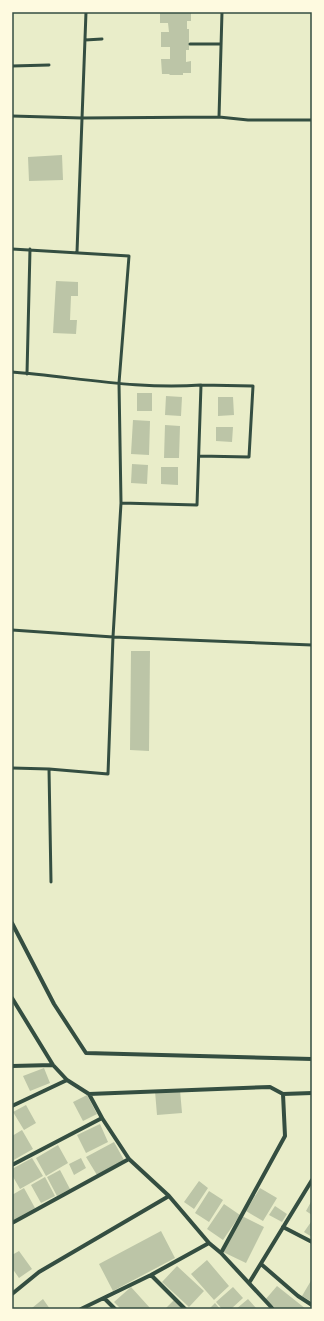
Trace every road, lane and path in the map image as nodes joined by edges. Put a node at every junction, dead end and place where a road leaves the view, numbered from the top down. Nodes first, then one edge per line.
1 (86, 12) edge
2 (222, 12) edge
3 (102, 39) dead end
4 (85, 40) junction
5 (190, 44) dead end
6 (221, 44) junction
7 (12, 66) edge
8 (49, 66) dead end
9 (12, 116) edge
10 (82, 118) junction
11 (219, 118) junction
12 (312, 120) edge
13 (12, 249) edge
14 (30, 249) junction
15 (77, 252) junction
16 (12, 372) edge
17 (27, 374) junction
18 (119, 383) junction
19 (202, 386) junction
20 (200, 456) junction
21 (121, 503) junction
22 (12, 630) edge
23 (113, 637) junction
24 (312, 645) edge
25 (12, 768) edge
26 (49, 769) junction
27 (51, 882) dead end
28 (12, 923) edge
29 (13, 1001) edge
30 (312, 1059) edge
31 (53, 1065) junction
32 (12, 1066) edge
33 (67, 1080) junction
34 (312, 1093) edge
35 (89, 1094) junction
36 (283, 1094) junction
37 (12, 1106) edge
38 (102, 1118) junction
39 (129, 1159) junction
40 (12, 1164) edge
41 (312, 1180) edge
42 (169, 1196) junction
43 (12, 1223) edge
44 (283, 1227) junction
45 (312, 1242) edge
46 (209, 1243) junction
47 (221, 1253) junction
48 (261, 1264) junction
49 (152, 1275) junction
50 (249, 1283) junction
51 (12, 1294) edge
52 (104, 1298) junction
53 (312, 1305) edge
54 (81, 1309) edge
55 (115, 1309) edge
56 (185, 1309) edge
57 (273, 1309) edge

1 - 4 lane
2 - 6 lane
3 - 4 lane
4 - 10 lane
5 - 6 lane
6 - 11 lane
7 - 8 lane
9 - 10 lane
10 - 11 lane
10 - 15 lane
11 - 12 lane
13 - 14 lane
14 - 15 lane
14 - 17 lane
15 - 18 lane
16 - 17 lane
17 - 18 lane
18 - 19 lane
18 - 21 lane
19 - 20 lane
19 - 20 lane
20 - 21 lane
21 - 23 lane
22 - 23 lane
23 - 24 lane
23 - 26 lane
25 - 26 lane
26 - 27 lane
28 - 30 street
29 - 31 street
31 - 32 street
31 - 33 street
33 - 35 street
33 - 37 street
34 - 36 street
35 - 36 street
35 - 38 street
36 - 47 street
38 - 39 street
38 - 40 street
39 - 42 street
39 - 43 street
41 - 44 street
42 - 46 street
42 - 51 street
44 - 45 street
44 - 48 street
46 - 47 street
46 - 49 street
47 - 50 street
48 - 50 street
48 - 53 street
49 - 52 street
49 - 56 street
50 - 57 street
52 - 54 street
52 - 55 street

